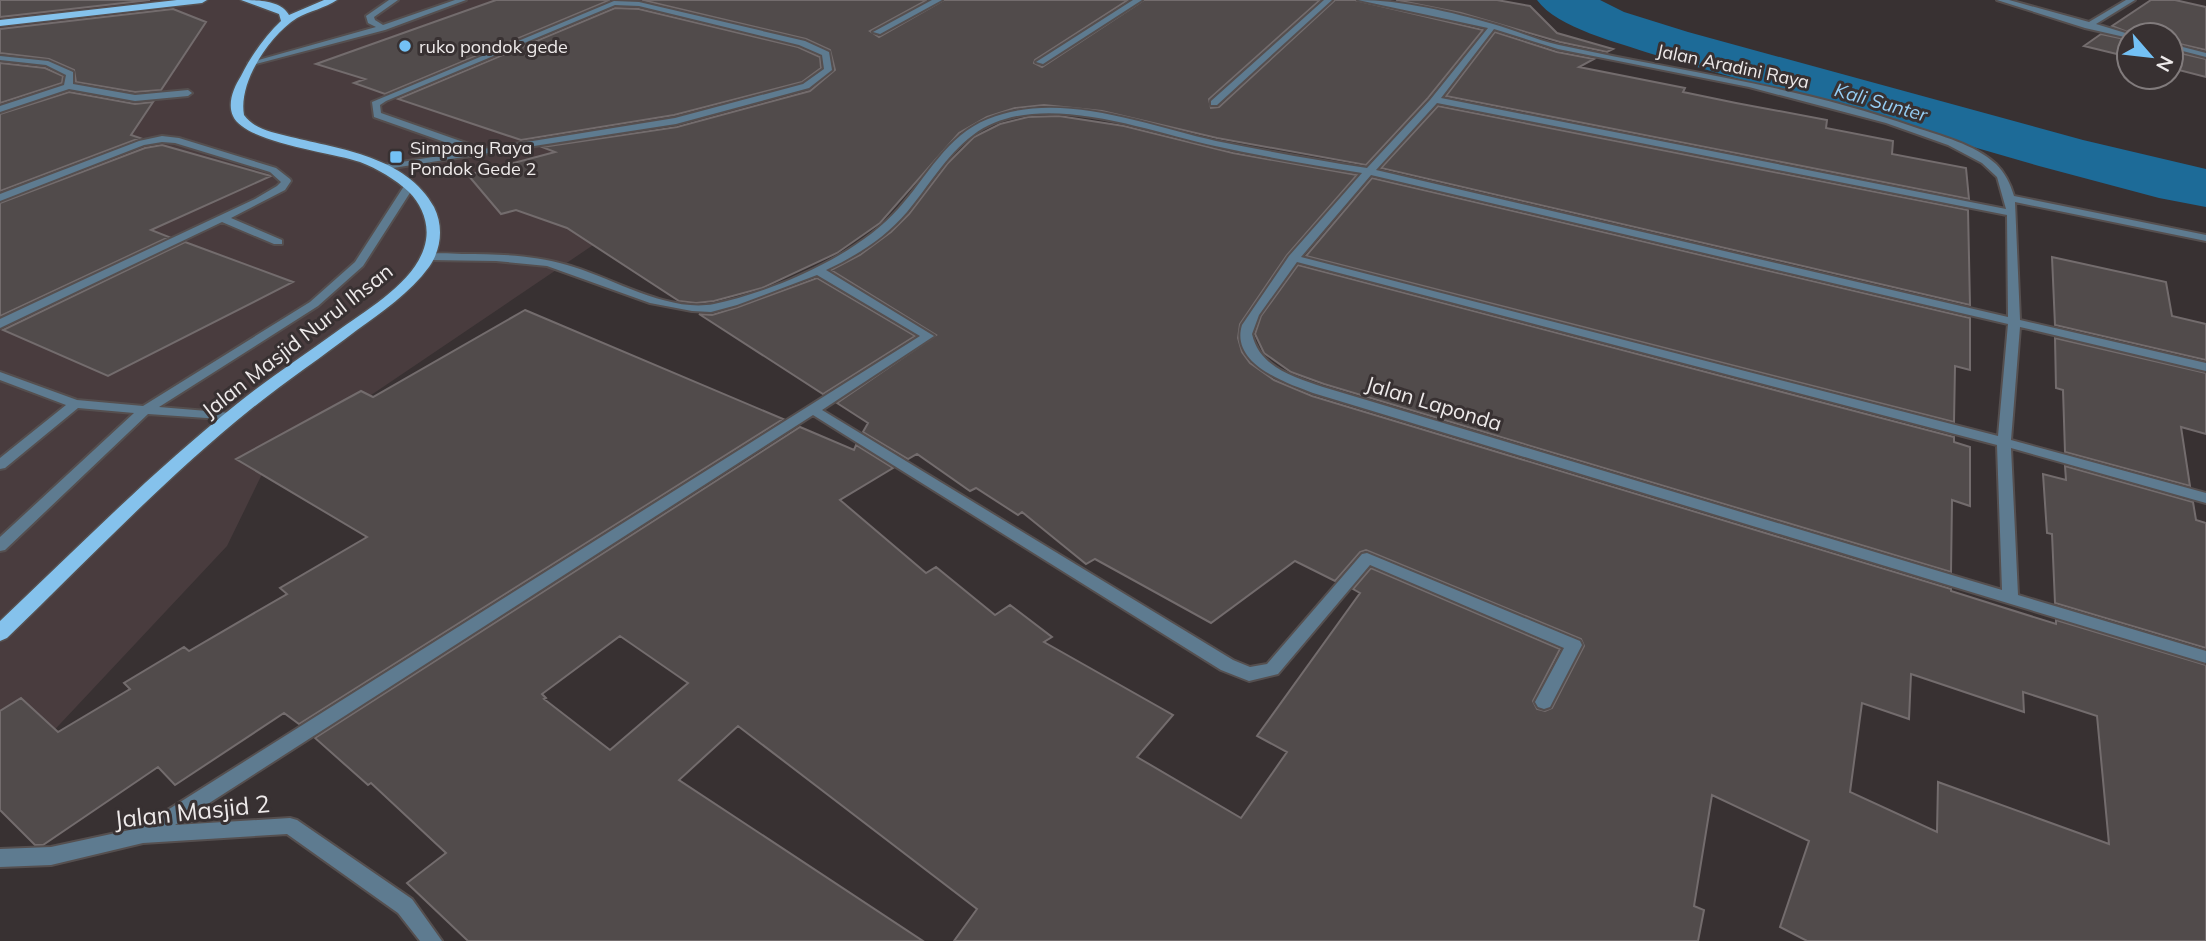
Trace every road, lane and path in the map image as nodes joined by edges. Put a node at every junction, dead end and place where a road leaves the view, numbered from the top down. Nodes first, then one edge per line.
1 (202, 0) edge
2 (246, 0) edge
3 (332, 0) edge
4 (394, 0) edge
5 (462, 0) edge
6 (938, 0) edge
7 (1138, 0) edge
8 (1328, 0) edge
9 (1362, 0) edge
10 (2001, 0) edge
11 (2131, 0) edge
12 (286, 21) junction
13 (0, 23) edge
14 (1493, 26) junction
15 (2088, 26) junction
16 (382, 28) junction
17 (877, 32) dead end
18 (2115, 33) edge
19 (2185, 50) edge
20 (2206, 55) edge
21 (0, 58) edge
22 (1040, 62) dead end
23 (252, 63) junction
24 (68, 86) junction
25 (188, 93) dead end
26 (1435, 100) junction
27 (1214, 103) dead end
28 (0, 109) edge
29 (482, 152) junction
30 (383, 168) junction
31 (1368, 171) junction
32 (410, 185) junction
33 (0, 198) edge
34 (2010, 198) junction
35 (2012, 213) junction
36 (223, 219) junction
37 (2206, 238) edge
38 (278, 242) dead end
39 (429, 257) junction
40 (1293, 257) junction
41 (817, 270) junction
42 (2014, 323) junction
43 (0, 324) edge
44 (2206, 368) edge
45 (0, 376) edge
46 (75, 404) junction
47 (145, 410) junction
48 (813, 410) junction
49 (231, 417) junction
50 (2004, 442) junction
51 (0, 465) edge
52 (2206, 498) edge
53 (0, 546) edge
54 (2010, 597) junction
55 (0, 633) edge
56 (2206, 657) edge
57 (1544, 702) dead end
58 (143, 835) junction
59 (0, 858) edge
60 (432, 941) edge

1 - 13 main road
2 - 12 main road
3 - 12 main road
4 - 16 street
5 - 16 street
6 - 17 street
7 - 22 street
8 - 27 street
9 - 14 street, Jalan Aradini Raya
10 - 15 street
11 - 15 street
12 - 23 main road
14 - 26 street, Jalan Laponda
14 - 34 street, Jalan Aradini Raya
15 - 18 street
16 - 23 street
19 - 20 street
21 - 24 street
23 - 30 main road
24 - 25 street
24 - 28 street
26 - 31 street, Jalan Laponda
26 - 35 street
29 - 29 street
29 - 30 street
30 - 32 main road
31 - 40 street, Jalan Laponda
31 - 41 street
31 - 42 street
32 - 39 main road
32 - 47 street
33 - 36 street
34 - 35 street, Jalan Aradini Raya
34 - 37 street
35 - 42 street, Jalan Aradini Raya
36 - 38 street
36 - 43 street
39 - 41 street
39 - 49 main road, Jalan Masjid Nurul Ihsan
40 - 50 street
40 - 54 street, Jalan Laponda
41 - 48 street
42 - 44 street
42 - 50 street, Jalan Aradini Raya
45 - 46 street
46 - 47 street
46 - 51 street
47 - 49 street
47 - 53 street
48 - 57 street
48 - 58 street
49 - 55 main road, Jalan Masjid Nurul Ihsan
50 - 52 street
50 - 54 street, Jalan Aradini Raya
54 - 56 street, Jalan Laponda
58 - 59 street, Jalan Masjid 2
58 - 60 street, Jalan Masjid 2

